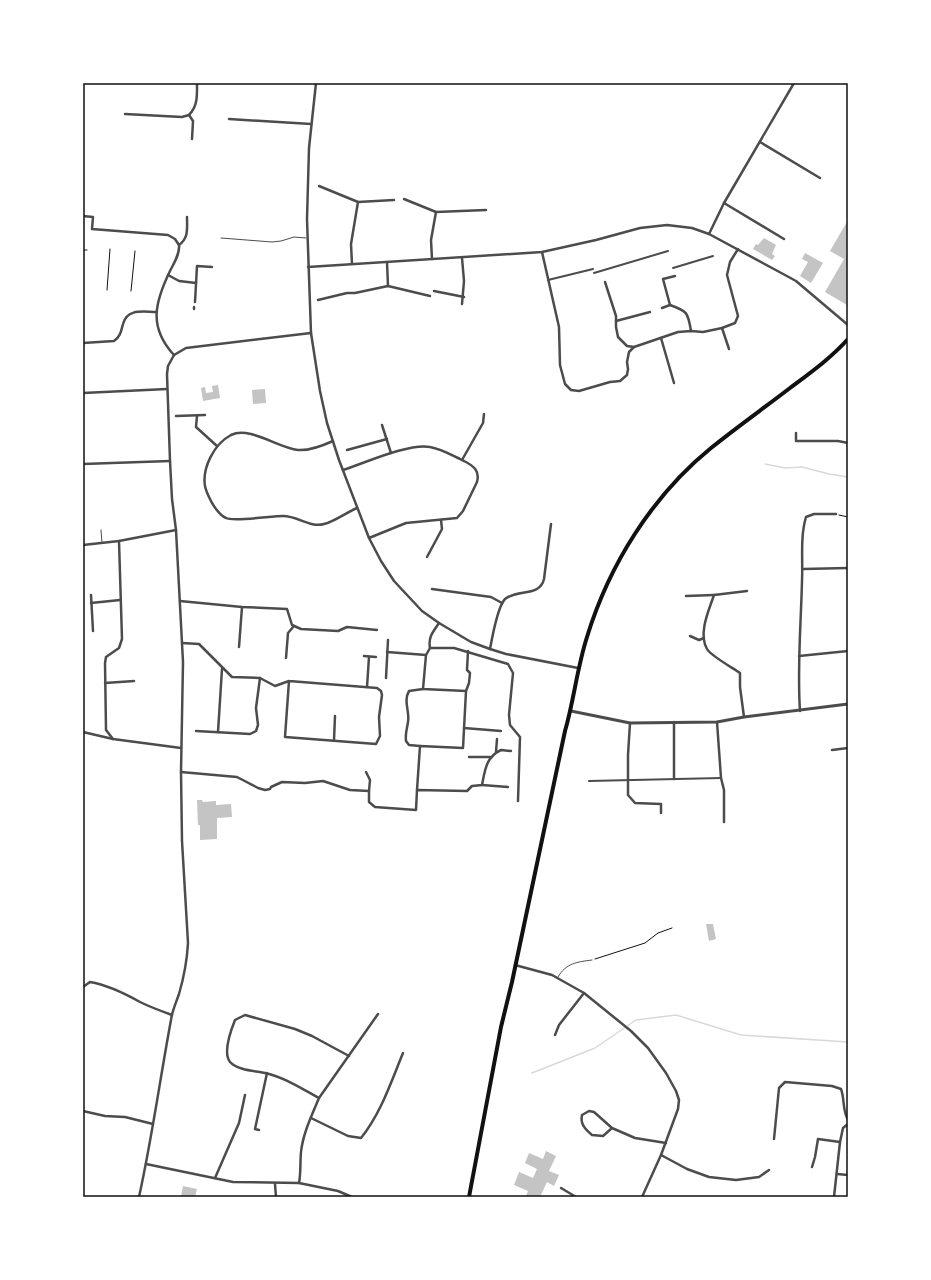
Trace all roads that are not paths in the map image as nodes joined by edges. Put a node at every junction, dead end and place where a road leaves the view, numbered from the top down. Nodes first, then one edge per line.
1 (197, 83) edge
2 (316, 83) edge
3 (794, 83) edge
4 (125, 114) dead end
5 (189, 115) junction
6 (229, 119) dead end
7 (311, 124) junction
8 (192, 139) dead end
9 (760, 142) junction
10 (820, 178) dead end
11 (319, 186) dead end
12 (404, 199) dead end
13 (394, 200) dead end
14 (358, 202) junction
15 (724, 203) junction
16 (486, 210) dead end
17 (436, 212) junction
18 (83, 216) edge
19 (187, 217) dead end
20 (709, 234) junction
21 (221, 238) dead end
22 (307, 238) junction
23 (784, 239) dead end
24 (179, 245) junction
25 (738, 249) junction
26 (668, 251) dead end
27 (542, 252) junction
28 (713, 256) dead end
29 (462, 258) junction
30 (432, 259) junction
31 (387, 262) junction
32 (352, 264) junction
33 (212, 267) dead end
34 (308, 267) junction
35 (672, 268) dead end
36 (593, 269) dead end
37 (594, 273) dead end
38 (168, 275) junction
39 (675, 276) dead end
40 (548, 280) junction
41 (605, 282) dead end
42 (196, 283) junction
43 (388, 286) junction
44 (434, 291) dead end
45 (430, 296) dead end
46 (464, 297) junction
47 (318, 300) dead end
48 (195, 302) dead end
49 (462, 304) dead end
50 (670, 305) junction
51 (662, 308) dead end
52 (156, 312) junction
53 (650, 312) dead end
54 (616, 321) junction
55 (848, 325) edge
56 (722, 328) junction
57 (691, 331) junction
58 (311, 333) junction
59 (661, 338) junction
60 (848, 339) edge
61 (83, 343) edge
62 (634, 347) junction
63 (729, 350) dead end
64 (174, 355) junction
65 (674, 383) dead end
66 (167, 389) junction
67 (83, 393) edge
68 (484, 414) dead end
69 (204, 415) dead end
70 (176, 416) dead end
71 (196, 416) junction
72 (382, 425) dead end
73 (796, 433) dead end
74 (387, 439) junction
75 (333, 441) junction
76 (848, 443) edge
77 (217, 446) junction
78 (347, 450) dead end
79 (391, 453) junction
80 (462, 460) junction
81 (170, 461) junction
82 (83, 464) edge
83 (344, 470) junction
84 (357, 508) junction
85 (836, 514) road end
86 (441, 520) junction
87 (551, 524) dead end
88 (101, 530) dead end
89 (176, 530) junction
90 (369, 538) junction
91 (118, 541) junction
92 (102, 543) junction
93 (83, 545) edge
94 (427, 557) dead end
95 (848, 568) edge
96 (803, 569) junction
97 (432, 589) dead end
98 (747, 591) dead end
99 (91, 595) dead end
100 (714, 595) junction
101 (686, 596) dead end
102 (120, 600) junction
103 (180, 601) junction
104 (92, 603) junction
105 (502, 603) junction
106 (242, 607) junction
107 (439, 623) junction
108 (294, 626) junction
109 (377, 630) dead end
110 (92, 631) dead end
111 (690, 636) dead end
112 (704, 638) junction
113 (388, 640) dead end
114 (182, 643) junction
115 (239, 647) dead end
116 (430, 648) junction
117 (490, 649) junction
118 (468, 651) junction
119 (848, 651) edge
120 (387, 652) junction
121 (364, 656) dead end
122 (426, 656) junction
123 (800, 656) junction
124 (369, 657) junction
125 (376, 657) dead end
126 (286, 658) dead end
127 (222, 668) junction
128 (578, 668) junction
129 (260, 678) junction
130 (386, 678) dead end
131 (134, 681) dead end
132 (289, 681) junction
133 (105, 683) junction
134 (367, 687) junction
135 (424, 690) junction
136 (466, 691) junction
137 (848, 704) edge
138 (800, 710) junction
139 (571, 711) junction
140 (335, 716) dead end
141 (744, 717) junction
142 (674, 722) junction
143 (717, 722) junction
144 (630, 723) junction
145 (464, 728) junction
146 (501, 730) dead end
147 (196, 731) dead end
148 (83, 732) edge
149 (218, 732) junction
150 (113, 739) junction
151 (497, 739) dead end
152 (334, 740) junction
153 (420, 746) junction
154 (181, 748) junction
155 (848, 748) edge
156 (832, 750) dead end
157 (511, 751) dead end
158 (496, 752) junction
159 (469, 757) dead end
160 (490, 757) junction
161 (181, 772) junction
162 (366, 772) dead end
163 (721, 778) junction
164 (674, 779) junction
165 (628, 780) junction
166 (589, 781) dead end
167 (482, 785) junction
168 (508, 787) dead end
169 (369, 790) junction
170 (417, 790) junction
171 (518, 801) dead end
172 (661, 813) dead end
173 (724, 822) dead end
174 (592, 960) road end
175 (516, 965) junction
176 (558, 978) junction
177 (83, 988) edge
178 (584, 993) junction
179 (378, 1014) dead end
180 (172, 1015) junction
181 (555, 1035) dead end
182 (403, 1053) dead end
183 (349, 1056) junction
184 (267, 1073) junction
185 (245, 1095) dead end
186 (319, 1098) junction
187 (83, 1112) edge
188 (311, 1118) junction
189 (848, 1120) edge
190 (153, 1124) junction
191 (848, 1124) edge
192 (612, 1128) junction
193 (259, 1130) dead end
194 (774, 1139) dead end
195 (840, 1142) junction
196 (666, 1143) junction
197 (661, 1155) junction
198 (146, 1164) junction
199 (812, 1167) dead end
200 (769, 1170) dead end
201 (837, 1174) junction
202 (848, 1175) edge
203 (215, 1178) junction
204 (299, 1183) junction
205 (276, 1184) junction
206 (561, 1188) dead end
207 (140, 1197) edge
208 (276, 1197) edge
209 (352, 1197) edge
210 (468, 1197) edge
211 (576, 1197) edge
212 (642, 1197) edge
213 (834, 1197) edge

1 - 5 street
2 - 7 street
3 - 9 street
4 - 5 street
5 - 8 street
6 - 7 street
7 - 22 street
9 - 10 street
9 - 15 street
11 - 14 street
12 - 17 street
13 - 14 street
14 - 32 street
15 - 20 street
15 - 23 street
16 - 17 street
17 - 30 street
18 - 24 street
19 - 24 street
20 - 25 street
20 - 27 street
21 - 22 lane
22 - 34 street
24 - 38 street
25 - 55 street
25 - 56 street
26 - 37 street
27 - 29 street
27 - 40 street
28 - 35 street
29 - 30 street
29 - 46 street
30 - 31 street
31 - 32 street
31 - 43 street
32 - 34 street
33 - 42 street
34 - 58 street
36 - 40 street
38 - 42 street
38 - 52 street
39 - 50 street
40 - 62 street
41 - 54 street
42 - 48 street
43 - 45 street
43 - 47 street
44 - 46 street
46 - 49 street
50 - 51 street
50 - 57 street
52 - 61 street
52 - 64 street
53 - 54 street
54 - 62 street
56 - 57 street
56 - 63 street
57 - 59 street
58 - 64 street
58 - 75 street
59 - 62 street
59 - 65 street
60 - 128 main road
64 - 66 street
66 - 67 street
66 - 81 street
68 - 80 street
69 - 71 street
70 - 71 street
71 - 77 street
72 - 74 street
73 - 76 street
74 - 78 street
74 - 79 street
75 - 77 street
75 - 83 street
77 - 84 street
79 - 80 street
79 - 83 street
80 - 86 street
81 - 82 street
81 - 89 street
83 - 84 street
84 - 90 street
85 - 96 street
86 - 90 street
86 - 94 street
87 - 105 street
88 - 92 lane
89 - 91 street
89 - 103 street
90 - 107 street
91 - 92 street
91 - 102 street
92 - 93 street
95 - 96 street
96 - 123 street
97 - 105 street
98 - 100 street
99 - 104 street
100 - 101 street
100 - 112 street
102 - 104 street
102 - 133 street
103 - 106 street
103 - 114 street
104 - 110 street
105 - 117 street
106 - 108 street
106 - 115 street
107 - 116 street
107 - 117 street
108 - 109 street
108 - 126 street
111 - 112 street
112 - 141 street
113 - 120 street
114 - 127 street
114 - 154 street
116 - 118 street
116 - 122 street
117 - 128 street
118 - 136 street
118 - 171 street
119 - 123 street
120 - 122 street
120 - 130 street
121 - 124 street
122 - 135 street
123 - 138 street
124 - 125 street
124 - 134 street
127 - 129 street
127 - 149 street
128 - 139 main road
129 - 132 street
129 - 149 street
131 - 133 street
132 - 134 street
132 - 152 street
133 - 150 street
134 - 152 street
135 - 136 street
135 - 153 street
136 - 145 street
137 - 138 street
138 - 141 street
139 - 144 street
139 - 175 main road
140 - 152 street
141 - 143 street
142 - 143 street
142 - 144 street
142 - 164 street
143 - 163 street
144 - 165 street
145 - 146 street
145 - 153 street
147 - 149 street
148 - 150 street
150 - 154 street
151 - 158 street
153 - 170 street
154 - 161 street
155 - 156 street
157 - 158 street
158 - 160 street
159 - 160 street
160 - 167 street
161 - 169 street
161 - 180 street
162 - 169 street
163 - 164 street
163 - 173 street
164 - 165 street
165 - 166 street
165 - 172 street
167 - 168 street
167 - 170 street
169 - 170 street
174 - 176 lane
175 - 176 street
175 - 210 main road
176 - 178 street
177 - 180 street
178 - 181 street
178 - 196 street
179 - 183 street
180 - 190 street
182 - 188 street
183 - 184 street
183 - 186 street
184 - 186 street
184 - 193 street
185 - 203 street
186 - 188 street
187 - 190 street
188 - 204 street
189 - 194 street
190 - 198 street
191 - 195 street
192 - 192 street
192 - 196 street
195 - 199 street
195 - 201 street
196 - 197 street
197 - 200 street
197 - 212 street
198 - 203 street
198 - 207 street
201 - 202 street
201 - 213 street
203 - 205 street
204 - 205 street
204 - 209 street
205 - 208 street
206 - 211 street

